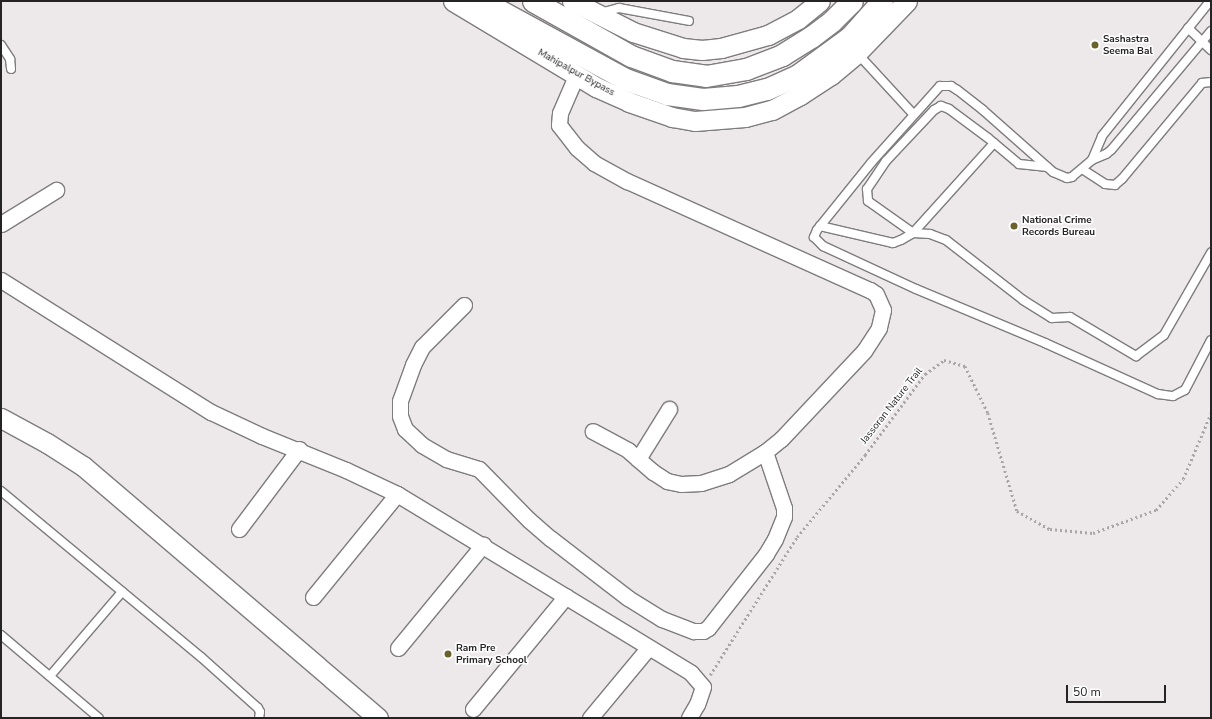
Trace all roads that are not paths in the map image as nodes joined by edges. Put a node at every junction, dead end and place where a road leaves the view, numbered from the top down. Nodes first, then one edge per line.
1 (453, 1) edge
2 (482, 1) edge
3 (533, 1) edge
4 (572, 1) edge
5 (820, 1) edge
6 (852, 1) edge
7 (882, 1) edge
8 (907, 1) edge
9 (1210, 1) edge
10 (620, 4) edge
11 (595, 14) junction
12 (689, 21) dead end
13 (1188, 28) junction
14 (1211, 31) edge
15 (1202, 41) junction
16 (1, 45) edge
17 (1211, 50) edge
18 (857, 53) junction
19 (11, 69) dead end
20 (576, 76) junction
21 (1211, 82) edge
22 (914, 115) junction
23 (994, 143) junction
24 (1092, 160) junction
25 (1047, 167) junction
26 (1082, 169) junction
27 (56, 190) dead end
28 (1, 224) edge
29 (820, 226) junction
30 (913, 233) junction
31 (1211, 253) edge
32 (1, 280) edge
33 (464, 305) dead end
34 (1211, 340) edge
35 (669, 409) dead end
36 (1, 418) edge
37 (593, 431) dead end
38 (299, 449) junction
39 (765, 452) junction
40 (638, 459) junction
41 (1, 491) edge
42 (397, 494) junction
43 (239, 529) dead end
44 (483, 545) junction
45 (122, 592) junction
46 (566, 596) junction
47 (313, 597) dead end
48 (1, 635) edge
49 (649, 647) junction
50 (398, 648) dead end
51 (50, 676) junction
52 (474, 709) dead end
53 (99, 718) edge
54 (260, 718) edge
55 (378, 718) edge
56 (590, 718) edge
57 (689, 718) edge

1 - 20 street, Mahipalpur Bypass
2 - 7 main road
3 - 6 main road
4 - 11 street
5 - 11 street
8 - 18 street, Mahipalpur Bypass
9 - 13 lane
10 - 11 lane
10 - 12 lane
13 - 15 lane
13 - 24 lane
14 - 15 lane
15 - 17 lane
15 - 24 lane
16 - 19 lane
18 - 20 street, Mahipalpur Bypass
18 - 22 lane
20 - 39 street
21 - 26 lane
22 - 25 lane
22 - 29 lane
23 - 25 lane
23 - 30 lane
23 - 30 lane
24 - 26 lane
25 - 26 lane
27 - 28 street
29 - 30 lane
29 - 34 lane
30 - 31 lane
32 - 38 street
33 - 39 street
35 - 40 street
36 - 55 street
37 - 40 street
38 - 42 street
38 - 43 street
39 - 40 street
41 - 45 lane
42 - 44 street
42 - 47 street
44 - 46 street
44 - 50 street
45 - 51 lane
45 - 54 lane
46 - 49 street
46 - 52 street
48 - 51 lane
49 - 56 street
49 - 57 street
51 - 53 lane

